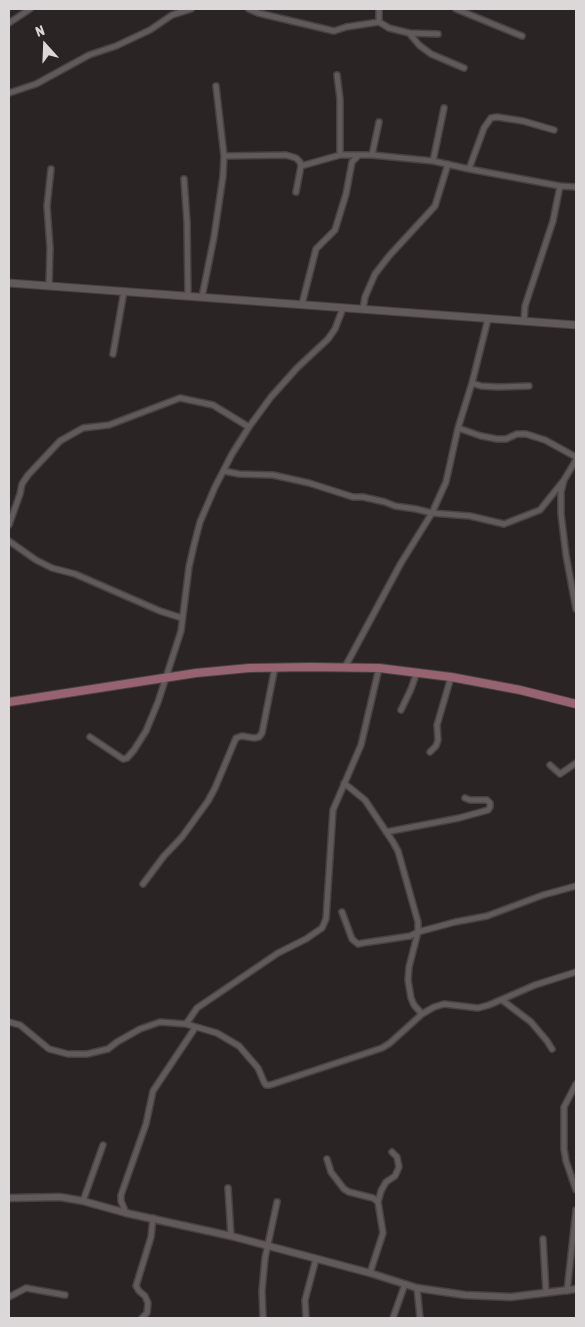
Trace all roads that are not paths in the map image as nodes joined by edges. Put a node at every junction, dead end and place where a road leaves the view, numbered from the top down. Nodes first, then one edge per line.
1 (30, 9) edge
2 (191, 9) edge
3 (249, 9) edge
4 (379, 9) edge
5 (456, 9) edge
6 (9, 22) edge
7 (379, 22) junction
8 (409, 33) junction
9 (438, 34) dead end
10 (522, 36) dead end
11 (464, 68) dead end
12 (336, 75) dead end
13 (216, 86) dead end
14 (9, 93) edge
15 (444, 108) dead end
16 (379, 122) dead end
17 (554, 130) dead end
18 (372, 155) junction
19 (224, 156) junction
20 (340, 156) junction
21 (358, 156) junction
22 (433, 161) junction
23 (448, 164) junction
24 (301, 166) junction
25 (50, 169) dead end
26 (469, 170) junction
27 (184, 179) dead end
28 (560, 186) junction
29 (576, 187) edge
30 (296, 192) dead end
31 (9, 283) edge
32 (49, 286) junction
33 (124, 292) junction
34 (188, 296) junction
35 (202, 297) junction
36 (302, 304) junction
37 (343, 308) junction
38 (363, 309) junction
39 (488, 318) junction
40 (524, 321) junction
41 (576, 325) edge
42 (113, 354) dead end
43 (472, 383) junction
44 (529, 386) dead end
45 (249, 427) junction
46 (458, 428) junction
47 (576, 458) edge
48 (224, 470) junction
49 (564, 480) junction
50 (432, 514) junction
51 (9, 525) edge
52 (9, 541) edge
53 (576, 609) edge
54 (182, 618) junction
55 (345, 667) junction
56 (275, 668) junction
57 (379, 668) junction
58 (417, 672) junction
59 (167, 676) junction
60 (451, 677) junction
61 (9, 702) edge
62 (576, 704) edge
63 (401, 710) dead end
64 (90, 737) dead end
65 (430, 752) dead end
66 (576, 762) edge
67 (550, 766) dead end
68 (344, 783) junction
69 (465, 798) dead end
70 (386, 832) junction
71 (143, 884) dead end
72 (576, 886) edge
73 (342, 912) dead end
74 (418, 932) junction
75 (576, 972) edge
76 (502, 1000) junction
77 (422, 1014) junction
78 (9, 1022) edge
79 (186, 1024) junction
80 (195, 1028) junction
81 (552, 1050) dead end
82 (576, 1084) edge
83 (103, 1145) dead end
84 (392, 1152) dead end
85 (327, 1159) dead end
86 (228, 1188) dead end
87 (576, 1190) edge
88 (9, 1198) edge
89 (83, 1201) junction
90 (277, 1202) dead end
91 (378, 1202) junction
92 (576, 1210) edge
93 (126, 1212) junction
94 (153, 1218) junction
95 (231, 1236) junction
96 (543, 1239) dead end
97 (267, 1246) junction
98 (316, 1259) junction
99 (370, 1272) junction
100 (405, 1284) junction
101 (417, 1288) junction
102 (576, 1289) edge
103 (567, 1291) junction
104 (546, 1293) junction
105 (65, 1295) dead end
106 (9, 1297) edge
107 (142, 1318) edge
108 (263, 1318) edge
109 (306, 1318) edge
110 (393, 1318) edge
111 (420, 1318) edge

1 - 6 street
2 - 14 street
3 - 7 street
4 - 7 street
5 - 10 street
7 - 8 street
8 - 9 street
8 - 11 street
12 - 20 street
13 - 19 street
15 - 22 street
16 - 18 street
17 - 26 street
18 - 21 street
18 - 22 street
19 - 24 street
19 - 35 street
20 - 21 street
20 - 24 street
21 - 36 street
22 - 23 street
23 - 26 street
23 - 38 street
24 - 30 street
25 - 32 street
26 - 28 street
27 - 34 street
28 - 29 street
28 - 40 street
31 - 32 main road
32 - 33 main road
33 - 34 main road
33 - 42 street
34 - 35 main road
35 - 36 main road
36 - 37 main road
37 - 38 main road
37 - 45 street
38 - 39 main road
39 - 40 main road
39 - 43 street
40 - 41 main road
43 - 44 street
43 - 46 street
45 - 48 street
45 - 51 street
46 - 47 street
46 - 50 street
47 - 49 street
48 - 50 street
48 - 54 street
49 - 50 street
49 - 53 street
50 - 55 street
52 - 54 street
54 - 59 street
55 - 56 main road
55 - 57 main road
56 - 59 main road
56 - 71 street
57 - 58 main road
57 - 68 street
58 - 60 main road
58 - 63 street
59 - 61 main road
59 - 64 street
60 - 62 main road
60 - 65 street
66 - 67 street
68 - 70 street
68 - 79 street
69 - 70 street
70 - 74 street
72 - 74 street
73 - 74 street
74 - 77 street
75 - 76 street
76 - 77 street
76 - 81 street
77 - 80 street
78 - 79 street
79 - 80 street
80 - 93 street
82 - 87 street
83 - 89 street
84 - 91 street
85 - 91 street
86 - 95 street
88 - 89 street
89 - 93 street
90 - 97 street
91 - 99 street
92 - 103 street
93 - 94 street
94 - 95 street
94 - 107 street
95 - 97 street
96 - 104 street
97 - 98 street
97 - 108 street
98 - 99 street
98 - 109 street
99 - 100 street
100 - 101 street
100 - 110 street
101 - 104 street
101 - 111 street
102 - 103 street
103 - 104 street
105 - 106 street

